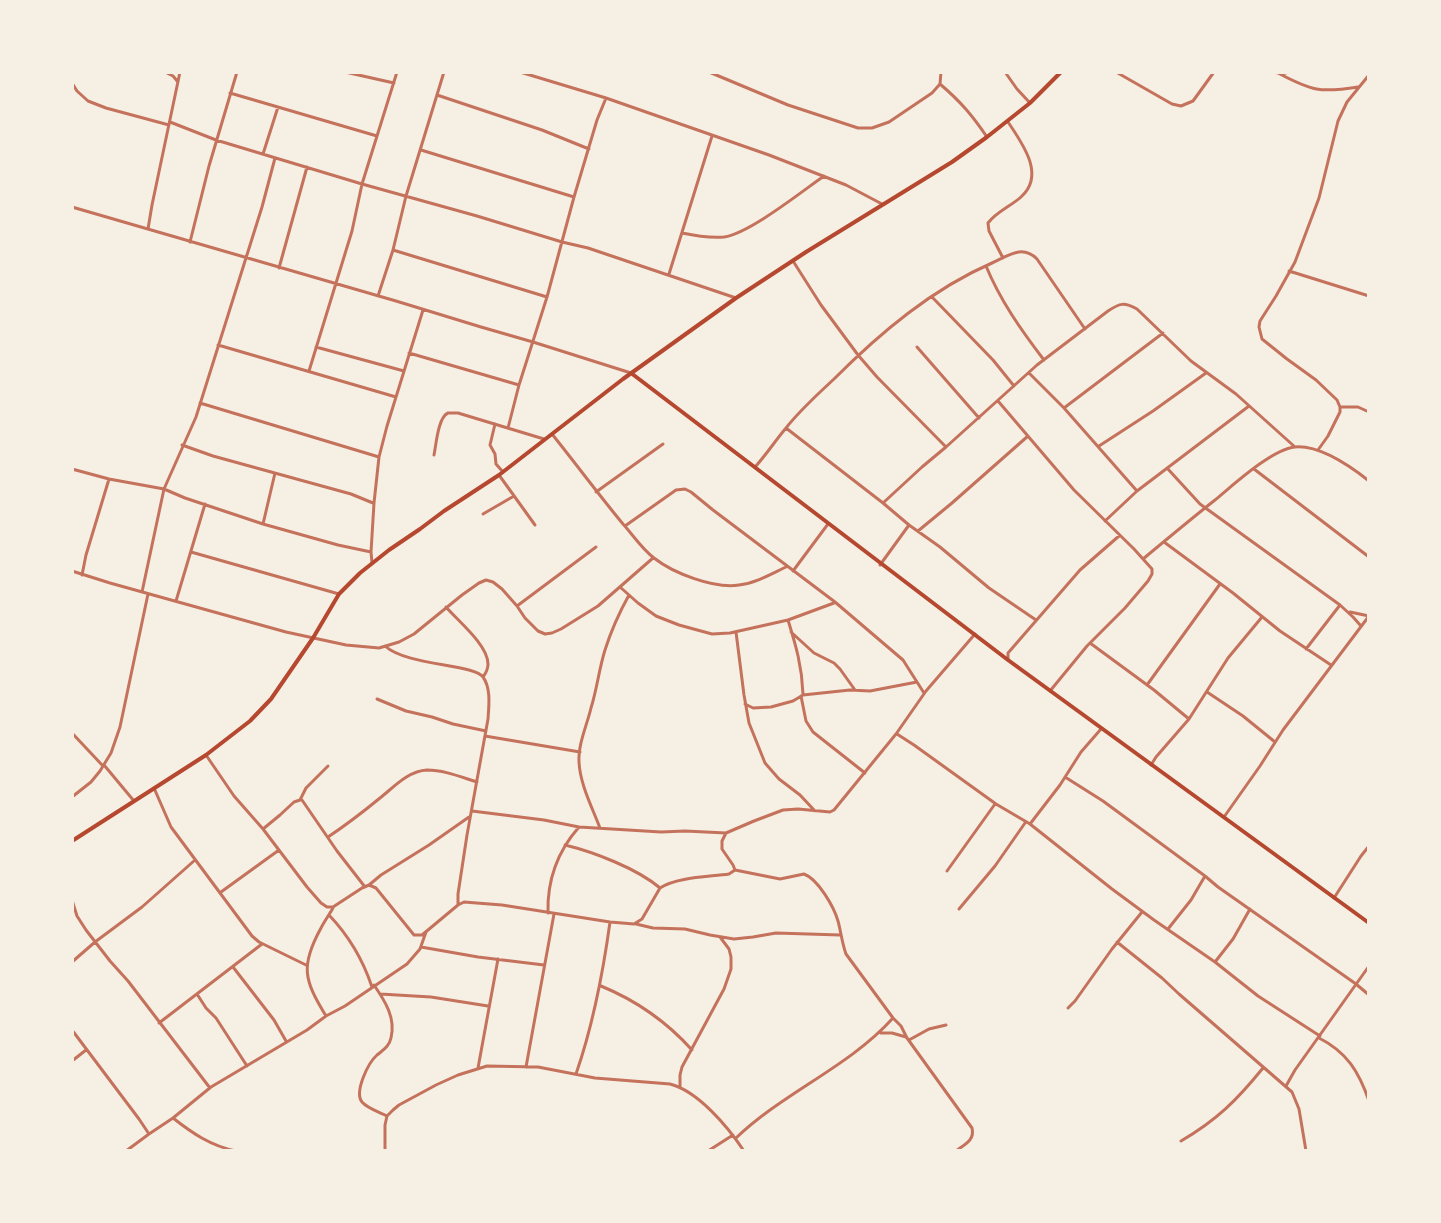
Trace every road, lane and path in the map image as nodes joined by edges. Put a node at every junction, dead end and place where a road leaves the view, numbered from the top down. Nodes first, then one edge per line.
1 (165, 72) edge
2 (180, 72) edge
3 (237, 72) edge
4 (345, 72) edge
5 (398, 72) edge
6 (444, 72) edge
7 (520, 72) edge
8 (709, 72) edge
9 (941, 72) edge
10 (1005, 72) edge
11 (1061, 72) edge
12 (1116, 72) edge
13 (1214, 72) edge
14 (1276, 72) edge
15 (1289, 72) edge
16 (1369, 75) edge
17 (178, 82) junction
18 (72, 83) edge
19 (394, 83) junction
20 (940, 84) junction
21 (1358, 87) junction
22 (230, 93) junction
23 (437, 95) junction
24 (606, 98) junction
25 (1030, 103) junction
26 (278, 107) junction
27 (1008, 122) junction
28 (169, 124) junction
29 (712, 135) junction
30 (377, 136) junction
31 (987, 137) junction
32 (216, 140) junction
33 (421, 149) junction
34 (589, 149) junction
35 (263, 154) junction
36 (275, 158) junction
37 (307, 167) junction
38 (824, 176) junction
39 (362, 184) junction
40 (406, 196) junction
41 (574, 197) junction
42 (882, 204) junction
43 (72, 207) edge
44 (148, 229) junction
45 (682, 233) junction
46 (190, 242) junction
47 (562, 242) junction
48 (393, 250) junction
49 (245, 258) junction
50 (1003, 258) junction
51 (793, 261) junction
52 (986, 266) junction
53 (279, 268) junction
54 (1289, 271) junction
55 (669, 274) junction
56 (335, 284) junction
57 (378, 296) junction
58 (932, 296) junction
59 (1369, 296) edge
60 (547, 297) junction
61 (736, 298) junction
62 (423, 310) junction
63 (1085, 329) junction
64 (1163, 333) junction
65 (533, 342) junction
66 (218, 345) junction
67 (316, 347) junction
68 (917, 347) dead end
69 (409, 353) junction
70 (858, 355) junction
71 (1044, 360) junction
72 (309, 371) junction
73 (404, 371) junction
74 (1206, 372) junction
75 (631, 373) junction
76 (1029, 373) junction
77 (519, 385) junction
78 (1014, 386) junction
79 (396, 397) junction
80 (998, 401) junction
81 (200, 403) junction
82 (1249, 406) junction
83 (1340, 407) junction
84 (1064, 408) junction
85 (1369, 412) edge
86 (979, 418) junction
87 (495, 424) junction
88 (508, 428) junction
89 (786, 428) junction
90 (552, 434) junction
91 (1028, 436) junction
92 (545, 440) junction
93 (663, 444) dead end
94 (182, 445) junction
95 (1098, 446) junction
96 (946, 447) junction
97 (1294, 447) junction
98 (1318, 450) junction
99 (434, 455) dead end
100 (379, 457) junction
101 (755, 467) junction
102 (1167, 468) junction
103 (72, 469) edge
104 (1254, 469) junction
105 (274, 473) junction
106 (501, 474) junction
107 (109, 479) junction
108 (1369, 481) edge
109 (164, 489) junction
110 (1137, 491) junction
111 (596, 492) junction
112 (514, 496) junction
113 (374, 503) junction
114 (883, 503) junction
115 (205, 504) junction
116 (1205, 508) junction
117 (483, 514) dead end
118 (1105, 521) junction
119 (263, 524) junction
120 (828, 524) junction
121 (535, 525) dead end
122 (909, 525) junction
123 (625, 526) junction
124 (918, 531) junction
125 (1119, 536) junction
126 (1163, 542) junction
127 (596, 547) dead end
128 (191, 552) junction
129 (371, 552) junction
130 (1369, 557) edge
131 (653, 558) junction
132 (1143, 559) junction
133 (372, 563) junction
134 (880, 564) junction
135 (786, 567) junction
136 (72, 571) edge
137 (793, 572) junction
138 (82, 575) junction
139 (1220, 584) junction
140 (620, 587) junction
141 (142, 592) junction
142 (148, 594) junction
143 (339, 594) junction
144 (629, 595) junction
145 (176, 601) junction
146 (835, 602) junction
147 (1340, 605) junction
148 (517, 606) junction
149 (446, 607) junction
150 (1348, 612) junction
151 (1369, 616) edge
152 (1262, 617) junction
153 (788, 620) junction
154 (1036, 620) junction
155 (1361, 626) junction
156 (735, 632) junction
157 (791, 632) junction
158 (975, 634) junction
159 (313, 638) junction
160 (1090, 643) junction
161 (385, 646) junction
162 (1306, 649) junction
163 (1008, 660) junction
164 (1331, 665) junction
165 (483, 677) junction
166 (917, 682) junction
167 (1147, 685) junction
168 (855, 690) junction
169 (1050, 691) junction
170 (1207, 692) junction
171 (924, 694) junction
172 (802, 695) junction
173 (377, 699) dead end
174 (745, 704) junction
175 (1189, 719) junction
176 (1101, 729) junction
177 (72, 733) edge
178 (485, 734) junction
179 (896, 734) junction
180 (1275, 742) junction
181 (580, 752) junction
182 (206, 756) junction
183 (1151, 765) junction
184 (104, 766) junction
185 (328, 766) dead end
186 (865, 772) junction
187 (1065, 777) junction
188 (477, 782) junction
189 (154, 788) junction
190 (72, 797) edge
191 (300, 800) junction
192 (134, 801) junction
193 (996, 804) junction
194 (472, 811) junction
195 (815, 811) junction
196 (471, 816) junction
197 (1223, 819) junction
198 (1028, 823) junction
199 (579, 827) junction
200 (600, 828) junction
201 (263, 829) junction
202 (72, 833) edge
203 (726, 833) junction
204 (328, 837) junction
205 (74, 840) edge
206 (565, 845) junction
207 (1369, 846) edge
208 (279, 850) junction
209 (195, 860) junction
210 (735, 870) junction
211 (947, 871) dead end
212 (1205, 876) junction
213 (367, 886) junction
214 (660, 888) junction
215 (221, 892) junction
216 (1334, 898) junction
217 (72, 900) edge
218 (458, 904) junction
219 (333, 907) junction
220 (959, 909) dead end
221 (1250, 909) junction
222 (1142, 911) junction
223 (548, 913) junction
224 (554, 914) junction
225 (329, 915) junction
226 (610, 922) junction
227 (1369, 923) edge
228 (635, 924) junction
229 (1168, 929) junction
230 (426, 931) junction
231 (840, 935) junction
232 (720, 937) junction
233 (95, 942) junction
234 (1117, 942) junction
235 (263, 944) junction
236 (421, 947) junction
237 (498, 959) junction
238 (72, 962) edge
239 (1215, 962) junction
240 (306, 965) junction
241 (544, 965) junction
242 (1369, 966) edge
243 (233, 968) junction
244 (1356, 984) junction
245 (600, 985) junction
246 (373, 986) junction
247 (380, 993) junction
248 (196, 994) junction
249 (1369, 995) edge
250 (489, 1006) junction
251 (1068, 1008) dead end
252 (326, 1016) junction
253 (893, 1018) junction
254 (159, 1023) junction
255 (946, 1024) dead end
256 (72, 1030) edge
257 (879, 1034) junction
258 (1319, 1037) junction
259 (908, 1039) junction
260 (287, 1041) junction
261 (86, 1050) junction
262 (692, 1050) junction
263 (72, 1061) edge
264 (247, 1066) junction
265 (526, 1067) junction
266 (478, 1068) junction
267 (1263, 1068) junction
268 (576, 1074) junction
269 (1286, 1086) junction
270 (680, 1087) junction
271 (210, 1088) junction
272 (1369, 1101) edge
273 (387, 1116) junction
274 (173, 1118) junction
275 (149, 1134) junction
276 (734, 1137) junction
277 (1181, 1141) dead end
278 (126, 1151) edge
279 (236, 1151) edge
280 (385, 1151) edge
281 (708, 1151) edge
282 (744, 1151) edge
283 (956, 1151) edge
284 (1306, 1151) edge

1 - 17 street
2 - 17 street
3 - 22 street
4 - 19 street
5 - 19 street
6 - 23 street
7 - 24 street
8 - 20 street
9 - 20 street
10 - 25 street
11 - 25 main road
12 - 13 street
14 - 15 street
14 - 21 street
16 - 21 street
17 - 28 street
18 - 28 street
19 - 30 street
20 - 31 street
21 - 54 street
22 - 26 street
22 - 32 street
23 - 33 street
23 - 34 street
24 - 29 street
24 - 34 street
25 - 27 main road
26 - 30 street
26 - 35 street
27 - 31 main road
27 - 50 street
28 - 32 street
28 - 44 street
29 - 38 street
29 - 45 street
30 - 39 street
31 - 42 main road
32 - 35 street
32 - 46 street
33 - 40 street
33 - 41 street
34 - 41 street
35 - 36 street
36 - 37 street
36 - 49 street
37 - 39 street
37 - 53 street
38 - 42 street
38 - 45 street
39 - 40 street
39 - 56 street
40 - 47 street
40 - 48 street
41 - 47 street
42 - 51 main road
43 - 44 street
44 - 46 street
45 - 55 street
46 - 49 street
47 - 55 street
47 - 60 street
48 - 57 street
48 - 60 street
49 - 53 street
49 - 66 street
50 - 52 street
50 - 63 street
51 - 61 main road
51 - 70 street
52 - 58 street
52 - 71 street
53 - 56 street
54 - 59 street
54 - 83 street
55 - 61 street
56 - 57 street
56 - 67 street
57 - 62 street
58 - 70 street
58 - 78 street
60 - 65 street
61 - 75 main road
62 - 65 street
62 - 69 street
63 - 64 street
63 - 71 street
64 - 74 street
64 - 84 street
65 - 75 street
65 - 77 street
66 - 72 street
66 - 81 street
67 - 72 street
67 - 73 street
68 - 86 street
69 - 73 street
69 - 77 street
70 - 89 street
70 - 96 street
71 - 76 street
72 - 79 street
73 - 79 street
74 - 82 street
74 - 95 street
75 - 90 main road
75 - 101 main road
76 - 78 street
76 - 84 street
77 - 88 street
78 - 80 street
79 - 100 street
80 - 86 street
80 - 91 street
81 - 94 street
81 - 100 street
82 - 97 street
82 - 102 street
83 - 85 street
83 - 98 street
84 - 95 street
86 - 96 street
87 - 88 street
87 - 99 street
87 - 106 street
88 - 92 street
89 - 101 street
89 - 114 street
90 - 92 main road
90 - 111 street
91 - 118 street
91 - 124 street
92 - 106 main road
93 - 111 street
94 - 105 street
94 - 109 street
95 - 110 street
96 - 114 street
97 - 98 street
97 - 104 street
98 - 108 street
100 - 113 street
101 - 120 main road
102 - 110 street
102 - 116 street
103 - 107 street
104 - 116 street
104 - 130 street
105 - 113 street
105 - 119 street
106 - 112 street
106 - 133 main road
107 - 109 street
107 - 138 street
109 - 115 street
109 - 141 street
110 - 118 street
111 - 123 street
112 - 117 street
112 - 121 street
113 - 129 street
114 - 122 street
115 - 119 street
115 - 128 street
116 - 126 street
116 - 147 street
118 - 125 street
119 - 129 street
120 - 134 main road
120 - 137 street
122 - 124 street
122 - 134 street
123 - 131 street
123 - 135 street
124 - 154 street
125 - 132 street
125 - 154 street
126 - 132 street
126 - 139 street
127 - 148 street
128 - 143 street
128 - 145 street
129 - 133 street
131 - 135 street
131 - 140 street
132 - 160 street
133 - 143 main road
134 - 158 main road
135 - 137 street
136 - 138 street
137 - 146 street
138 - 141 street
139 - 152 street
139 - 167 street
140 - 144 street
140 - 148 street
141 - 142 street
142 - 145 street
142 - 184 street
143 - 159 main road
144 - 156 street
144 - 181 street
145 - 159 street
146 - 153 street
146 - 166 street
147 - 150 street
147 - 162 street
148 - 149 street
149 - 161 street
149 - 165 street
150 - 151 street
150 - 155 street
151 - 155 street
152 - 162 street
152 - 170 street
153 - 156 street
153 - 157 street
154 - 163 street
155 - 164 street
156 - 174 street
157 - 168 street
157 - 172 street
158 - 163 main road
158 - 171 street
159 - 161 street
159 - 182 main road
160 - 167 street
160 - 169 street
161 - 165 street
162 - 164 street
163 - 169 main road
164 - 180 street
165 - 178 street
166 - 168 street
166 - 171 street
167 - 175 street
168 - 172 street
169 - 176 main road
170 - 175 street
170 - 180 street
171 - 179 street
172 - 174 street
172 - 186 street
173 - 178 street
174 - 195 street
175 - 183 street
176 - 183 main road
176 - 187 street
177 - 184 street
178 - 181 street
178 - 188 street
179 - 186 street
179 - 193 street
180 - 197 street
181 - 200 street
182 - 189 main road
182 - 201 street
183 - 197 main road
184 - 190 street
184 - 192 street
185 - 191 street
186 - 195 street
187 - 198 street
187 - 212 street
188 - 194 street
188 - 204 street
189 - 192 main road
189 - 209 street
191 - 201 street
191 - 204 street
192 - 205 main road
193 - 198 street
193 - 211 street
194 - 196 street
194 - 199 street
195 - 203 street
196 - 213 street
196 - 218 street
197 - 216 main road
198 - 220 street
198 - 222 street
199 - 200 street
199 - 206 street
200 - 203 street
201 - 208 street
202 - 205 street
203 - 210 street
204 - 213 street
206 - 214 street
206 - 223 street
207 - 216 street
208 - 215 street
208 - 219 street
209 - 215 street
209 - 233 street
210 - 214 street
210 - 231 street
212 - 221 street
212 - 229 street
213 - 219 street
213 - 230 street
214 - 228 street
215 - 235 street
216 - 227 main road
217 - 233 street
218 - 223 street
218 - 230 street
219 - 225 street
221 - 239 street
221 - 244 street
222 - 229 street
222 - 234 street
223 - 224 street
224 - 226 street
224 - 241 street
225 - 240 street
225 - 246 street
226 - 228 street
226 - 245 street
228 - 232 street
229 - 239 street
230 - 236 street
231 - 232 street
231 - 253 street
232 - 262 street
233 - 238 street
233 - 254 street
234 - 251 street
234 - 267 street
235 - 240 street
235 - 243 street
236 - 237 street
236 - 246 street
237 - 241 street
237 - 250 street
239 - 258 street
240 - 252 street
241 - 265 street
242 - 244 street
243 - 248 street
243 - 260 street
244 - 249 street
244 - 258 street
245 - 262 street
245 - 268 street
246 - 247 street
246 - 252 street
247 - 250 street
247 - 273 street
248 - 254 street
248 - 264 street
250 - 266 street
252 - 260 street
253 - 257 street
253 - 259 street
254 - 271 street
255 - 259 street
256 - 261 street
257 - 259 street
257 - 276 street
258 - 269 street
258 - 272 street
259 - 283 street
260 - 264 street
261 - 263 street
261 - 275 street
262 - 270 street
264 - 271 street
265 - 266 street
265 - 268 street
266 - 273 street
267 - 269 street
267 - 277 street
268 - 270 street
269 - 284 street
270 - 276 street
271 - 274 street
273 - 280 street
274 - 275 street
274 - 279 street
275 - 278 street
276 - 281 street
276 - 282 street

